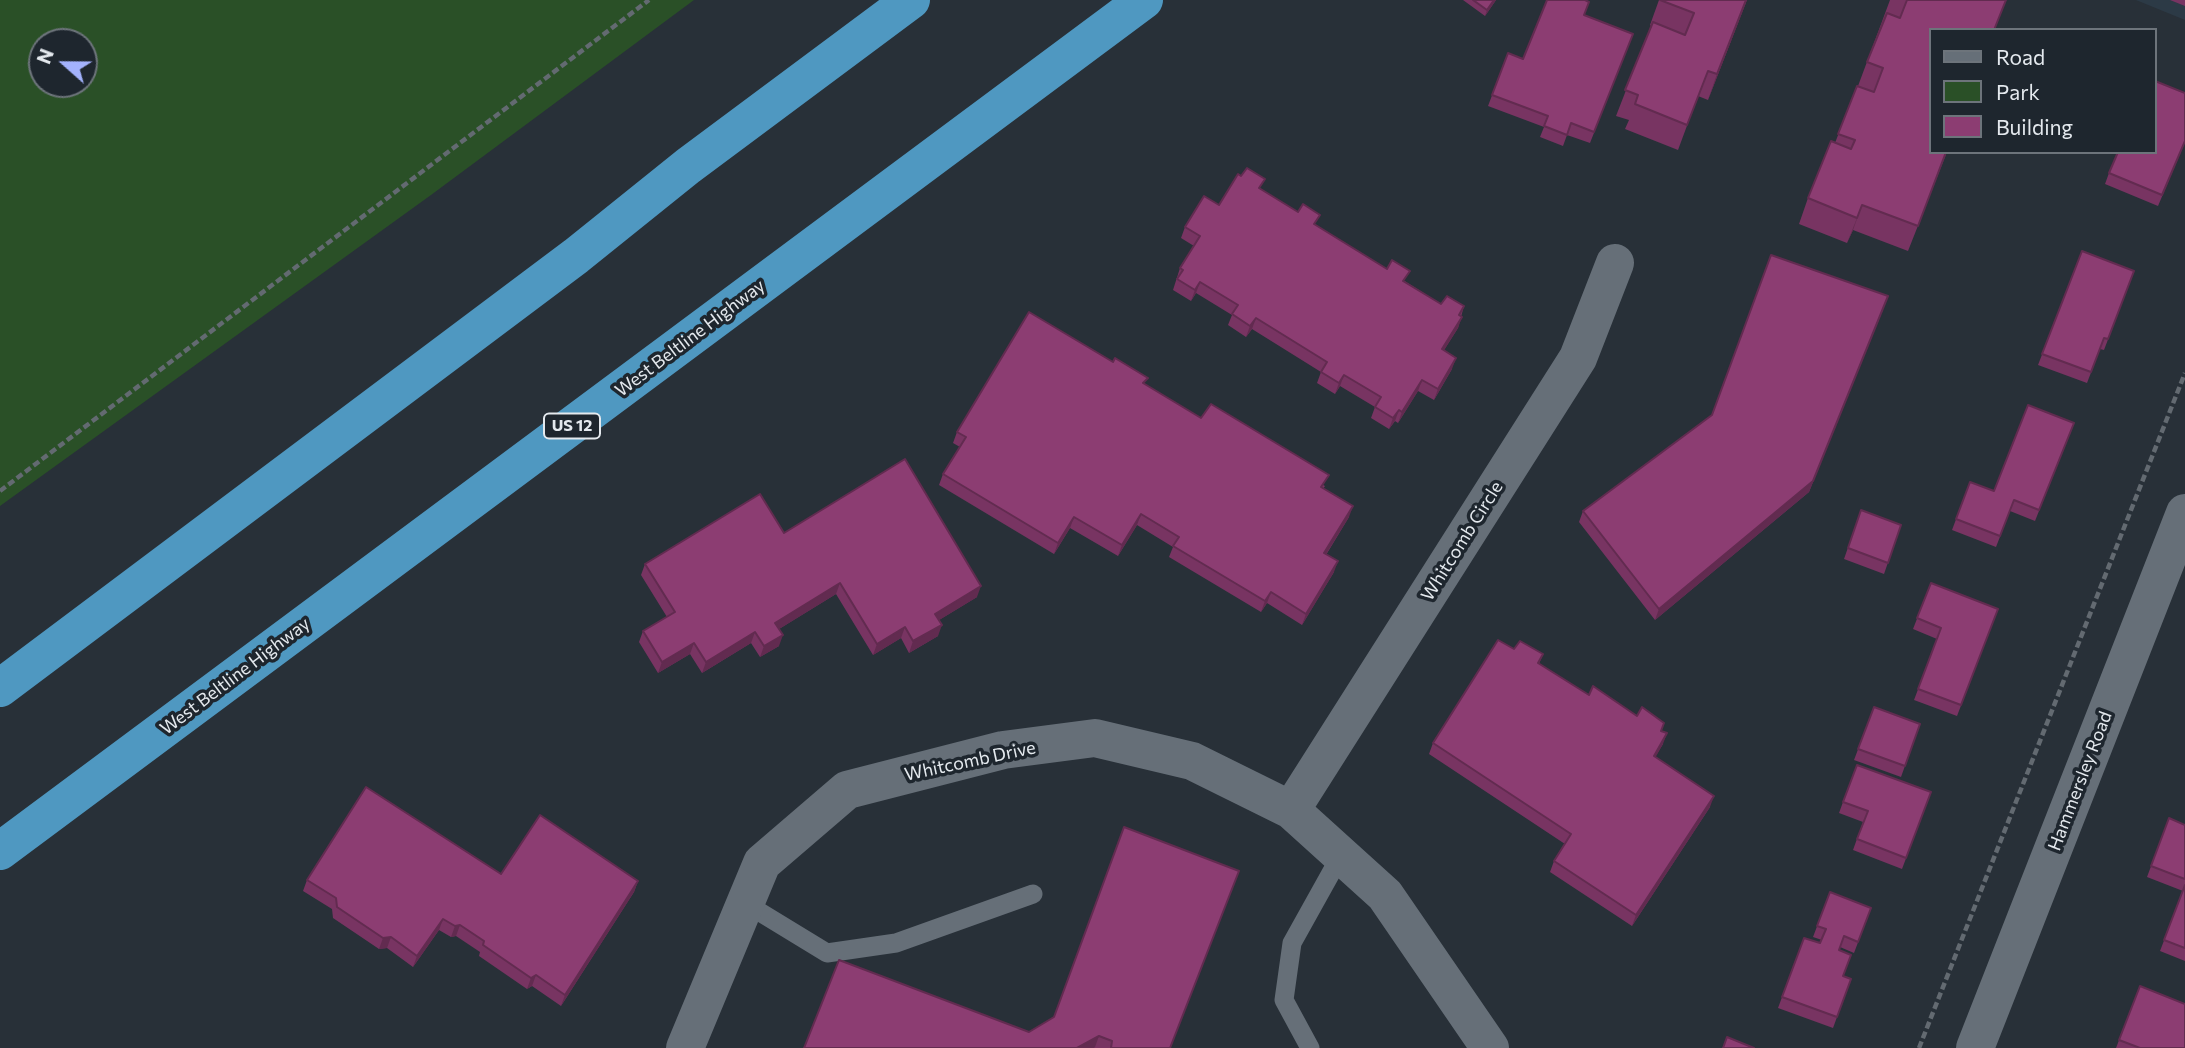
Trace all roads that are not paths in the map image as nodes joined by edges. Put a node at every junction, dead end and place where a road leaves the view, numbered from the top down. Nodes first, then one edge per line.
1 (911, 0) edge
2 (1144, 0) edge
3 (1615, 263) dead end
4 (2185, 513) edge
5 (0, 688) edge
6 (1291, 810) junction
7 (0, 851) edge
8 (1341, 855) junction
9 (1033, 894) dead end
10 (745, 903) junction
11 (685, 1048) edge
12 (1310, 1048) edge
13 (1490, 1048) edge
14 (1975, 1048) edge

1 - 5 highway
2 - 7 highway, West Beltline Highway / US 12
3 - 6 street, Whitcomb Circle
4 - 14 street, Hammersley Road
6 - 8 street, Whitcomb Drive
6 - 10 street, Whitcomb Drive
8 - 12 lane
8 - 13 street, Whitcomb Drive
9 - 10 lane
10 - 11 street, Whitcomb Drive

